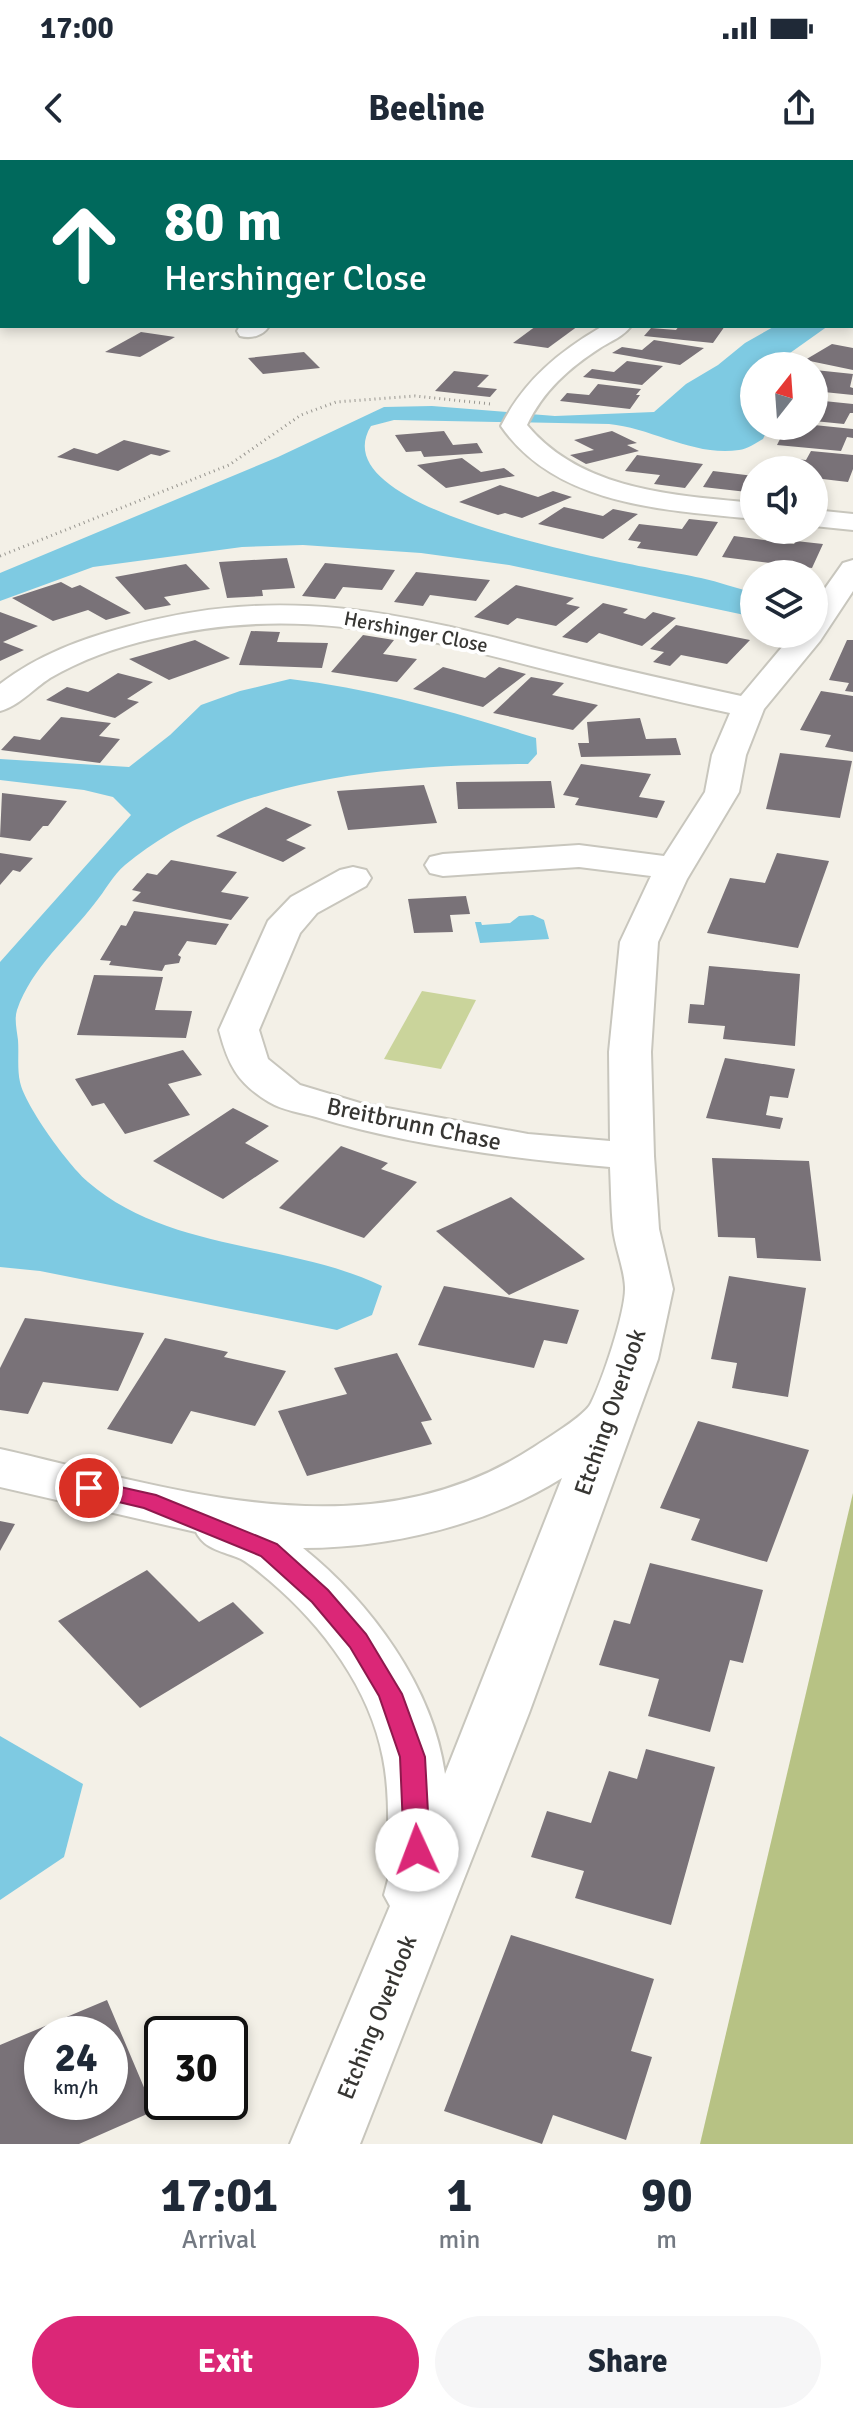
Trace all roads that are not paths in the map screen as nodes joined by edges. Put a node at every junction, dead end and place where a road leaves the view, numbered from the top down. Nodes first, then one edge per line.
1 (617, 328) edge
2 (740, 510) edge
3 (828, 519) edge
4 (853, 522) edge
5 (853, 569) edge
6 (828, 606) edge
7 (796, 648) edge
8 (0, 701) edge
9 (749, 707) junction
10 (443, 865) dead end
11 (674, 868) junction
12 (353, 878) dead end
13 (632, 1156) junction
14 (609, 1419) junction
15 (0, 1468) edge
16 (148, 1501) junction
17 (405, 1949) junction
18 (325, 2144) edge

1 - 2 street
3 - 4 street
5 - 6 street, Etching Overlook
7 - 9 street, Etching Overlook
8 - 9 street, Hershinger Close
9 - 11 street, Etching Overlook
10 - 11 street
11 - 13 street, Etching Overlook
12 - 13 street, Breitbrunn Chase
13 - 14 street, Etching Overlook
14 - 16 street
14 - 17 street, Etching Overlook
15 - 16 street
16 - 17 street
17 - 18 street, Etching Overlook

